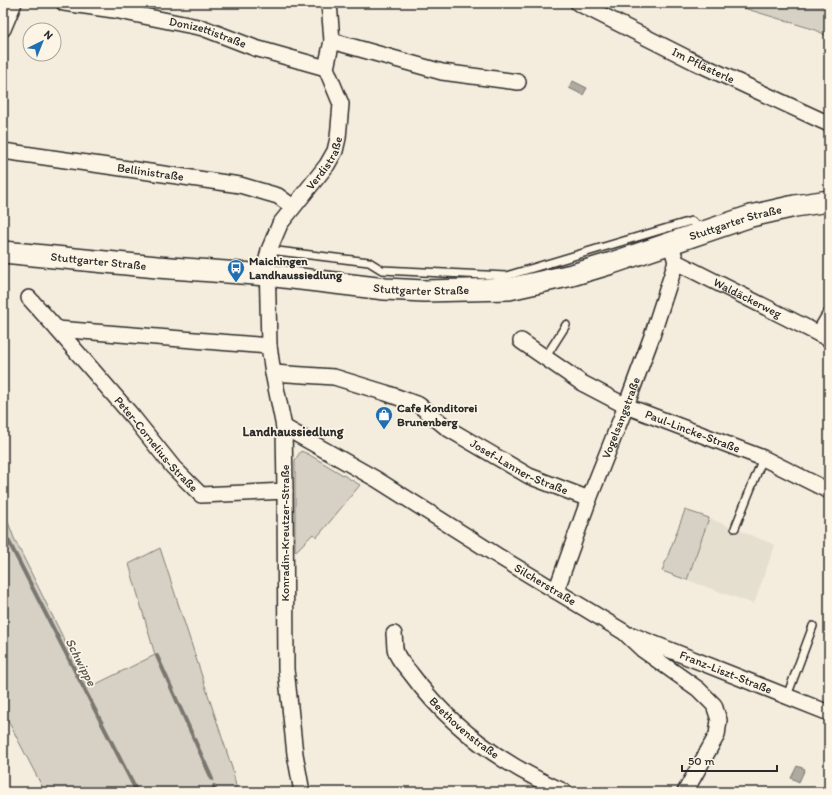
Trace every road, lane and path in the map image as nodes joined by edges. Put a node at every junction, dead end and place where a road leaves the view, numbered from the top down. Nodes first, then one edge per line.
1 (14, 3) edge
2 (64, 3) edge
3 (329, 3) edge
4 (578, 3) edge
5 (3, 29) edge
6 (332, 42) junction
7 (326, 68) junction
8 (518, 82) dead end
9 (829, 124) edge
10 (3, 151) edge
11 (829, 201) edge
12 (293, 207) junction
13 (706, 231) junction
14 (269, 250) junction
15 (3, 252) edge
16 (674, 253) junction
17 (267, 275) junction
18 (384, 280) junction
19 (29, 298) dead end
20 (829, 317) edge
21 (566, 325) dead end
22 (56, 329) junction
23 (824, 337) edge
24 (521, 341) dead end
25 (269, 346) junction
26 (545, 358) junction
27 (273, 374) junction
28 (626, 406) junction
29 (284, 427) junction
30 (763, 458) junction
31 (285, 491) junction
32 (829, 491) edge
33 (589, 499) junction
34 (735, 528) dead end
35 (556, 591) junction
36 (813, 626) dead end
37 (624, 632) junction
38 (394, 634) dead end
39 (787, 696) junction
40 (829, 713) edge
41 (302, 792) edge
42 (565, 792) edge
43 (685, 792) edge

1 - 5 street
2 - 7 street, Donizettistraße
3 - 6 street
4 - 9 street, Im Pflästerle
6 - 7 street
6 - 8 street
7 - 12 street, Verdistraße
10 - 12 street, Bellinistraße
11 - 13 main road, Stuttgarter Straße
12 - 14 street, Verdistraße
13 - 16 main road, Stuttgarter Straße
13 - 18 lane
14 - 17 street, Verdistraße
14 - 18 lane
15 - 17 main road, Stuttgarter Straße
16 - 18 main road, Stuttgarter Straße
16 - 23 street, Waldäckerweg
16 - 28 street, Vogelsangstraße
17 - 18 main road, Stuttgarter Straße
17 - 25 street, Konradin-Kreutzer-Straße
19 - 22 street, Peter-Cornelius-Straße
20 - 23 street, Waldäckerweg
21 - 26 lane
22 - 25 street
22 - 31 street, Peter-Cornelius-Straße
24 - 26 street, Paul-Lincke-Straße
25 - 27 street, Konradin-Kreutzer-Straße
26 - 28 street, Paul-Lincke-Straße
27 - 29 street, Konradin-Kreutzer-Straße
27 - 33 street, Josef-Lanner-Straße
28 - 30 street, Paul-Lincke-Straße
28 - 33 street, Vogelsangstraße
29 - 31 street, Konradin-Kreutzer-Straße
29 - 35 street, Silcherstraße
30 - 32 street, Paul-Lincke-Straße
30 - 34 lane
31 - 41 street, Konradin-Kreutzer-Straße
33 - 35 street, Vogelsangstraße
35 - 37 street, Silcherstraße
36 - 39 lane
37 - 39 street, Franz-Liszt-Straße
37 - 43 street, Silcherstraße
38 - 42 street, Beethovenstraße
39 - 40 street, Franz-Liszt-Straße

